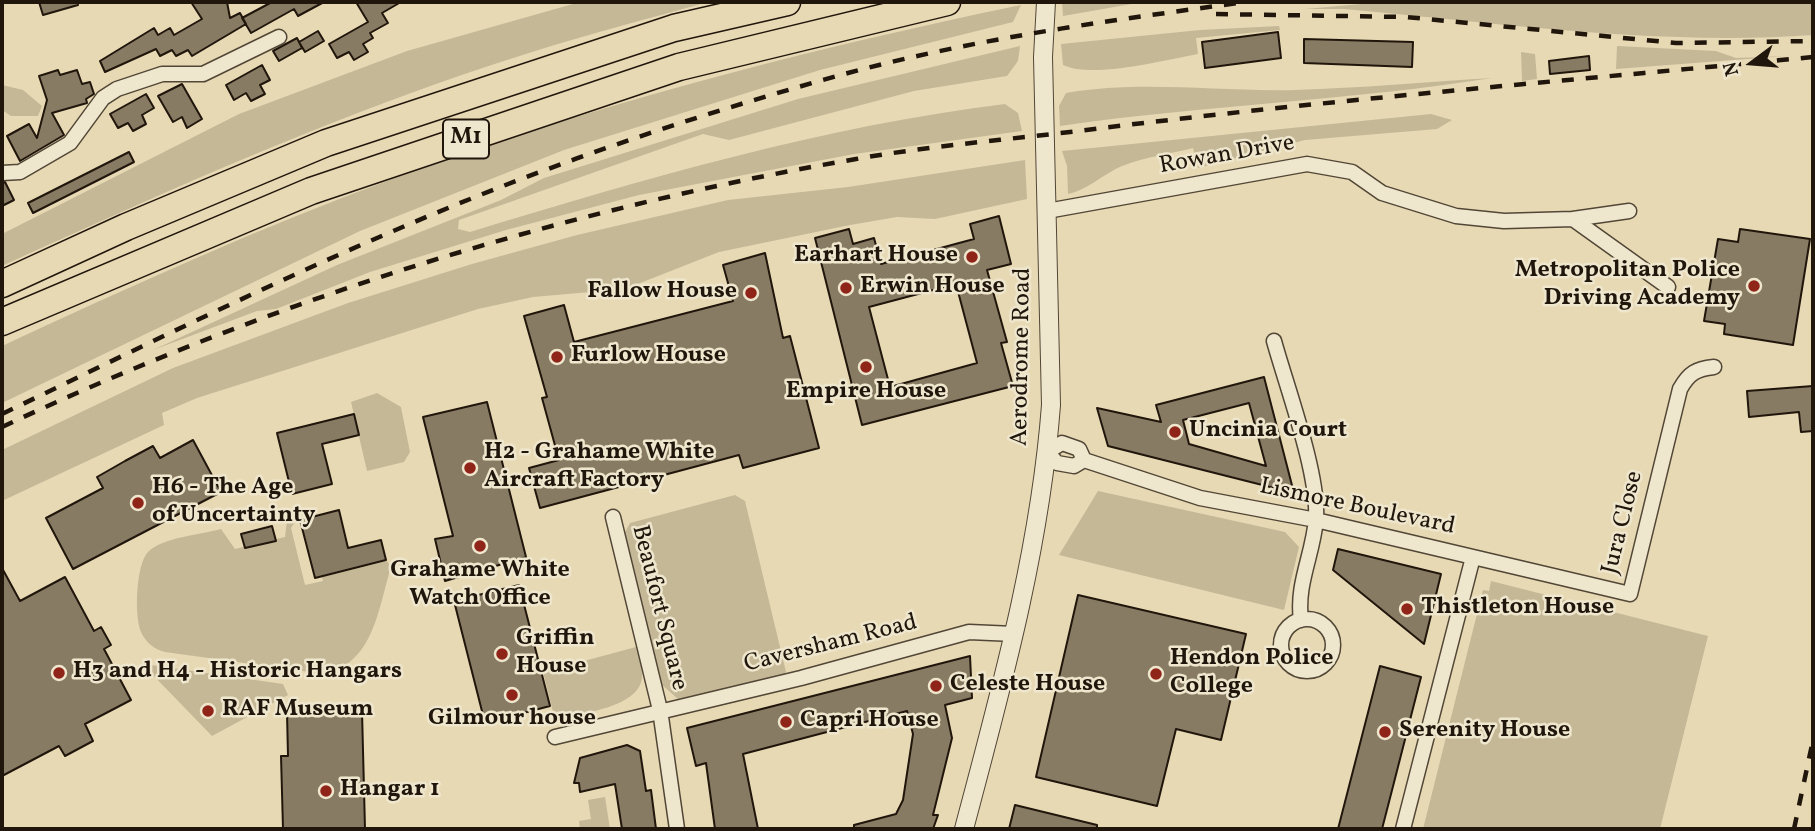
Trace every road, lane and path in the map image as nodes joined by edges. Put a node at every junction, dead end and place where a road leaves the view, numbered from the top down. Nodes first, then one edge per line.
1 (787, 2) edge
2 (947, 2) edge
3 (1046, 2) edge
4 (279, 37) dead end
5 (2, 173) edge
6 (1047, 211) junction
7 (1629, 211) dead end
8 (1573, 219) junction
9 (2, 285) edge
10 (1668, 287) dead end
11 (2, 322) edge
12 (1275, 341) dead end
13 (1714, 367) dead end
14 (1047, 452) junction
15 (613, 517) dead end
16 (1316, 520) junction
17 (1473, 557) junction
18 (1301, 620) dead end
19 (1014, 634) junction
20 (660, 710) junction
21 (555, 737) dead end
22 (677, 829) edge
23 (964, 829) edge
24 (1403, 829) edge

1 - 9 highway, M1
2 - 11 highway, M1
3 - 6 street, Aerodrome Road
4 - 5 street
6 - 8 street, Rowan Drive
6 - 14 street, Aerodrome Road
7 - 8 street, Rowan Drive
8 - 10 street
12 - 16 street
13 - 17 street, Jura Close
14 - 16 street, Lismore Boulevard
14 - 19 street, Aerodrome Road
15 - 20 street, Beaufort Square
16 - 17 street, Lismore Boulevard
16 - 18 street
17 - 24 street, Lismore Boulevard
19 - 20 street, Caversham Road
19 - 23 street, Aerodrome Road
20 - 21 street, Caversham Road
20 - 22 street, Beaufort Square

